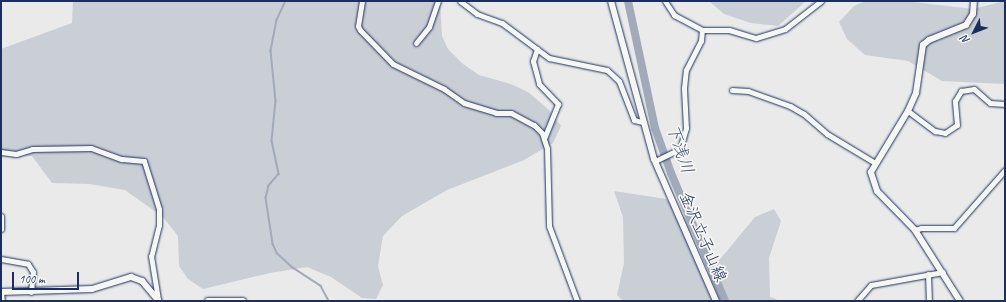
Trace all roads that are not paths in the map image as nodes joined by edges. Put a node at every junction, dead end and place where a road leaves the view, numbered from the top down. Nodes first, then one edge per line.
1 (362, 1) edge
2 (438, 1) edge
3 (460, 1) edge
4 (611, 1) edge
5 (665, 1) edge
6 (821, 1) edge
7 (974, 1) edge
8 (702, 30) junction
9 (416, 43) dead end
10 (537, 49) junction
11 (732, 90) dead end
12 (1005, 104) edge
13 (908, 111) junction
14 (642, 122) junction
15 (544, 138) junction
16 (1, 152) edge
17 (655, 161) junction
18 (874, 163) junction
19 (1005, 170) edge
20 (1, 216) edge
21 (1, 229) edge
22 (915, 230) junction
23 (1, 259) edge
24 (943, 272) junction
25 (928, 274) junction
26 (1, 292) edge
27 (31, 292) junction
28 (158, 300) edge
29 (2, 301) edge
30 (208, 301) edge
31 (243, 301) edge
32 (577, 301) edge
33 (716, 301) edge
34 (857, 301) edge
35 (929, 301) edge
36 (960, 301) edge

1 - 15 street
2 - 9 street
3 - 10 street
4 - 14 street, 金沢立子山線
5 - 8 street
6 - 8 street
7 - 13 street
8 - 17 street
10 - 14 street
10 - 15 street
11 - 18 street
12 - 13 street
13 - 18 street
14 - 17 street, 金沢立子山線
15 - 32 street
16 - 28 street
17 - 33 street, 金沢立子山線
18 - 22 street
19 - 22 street
20 - 21 street
22 - 24 street
23 - 27 street
24 - 25 street
24 - 36 street
25 - 34 street
25 - 35 street
26 - 27 street
26 - 29 street
27 - 28 street
30 - 31 street

